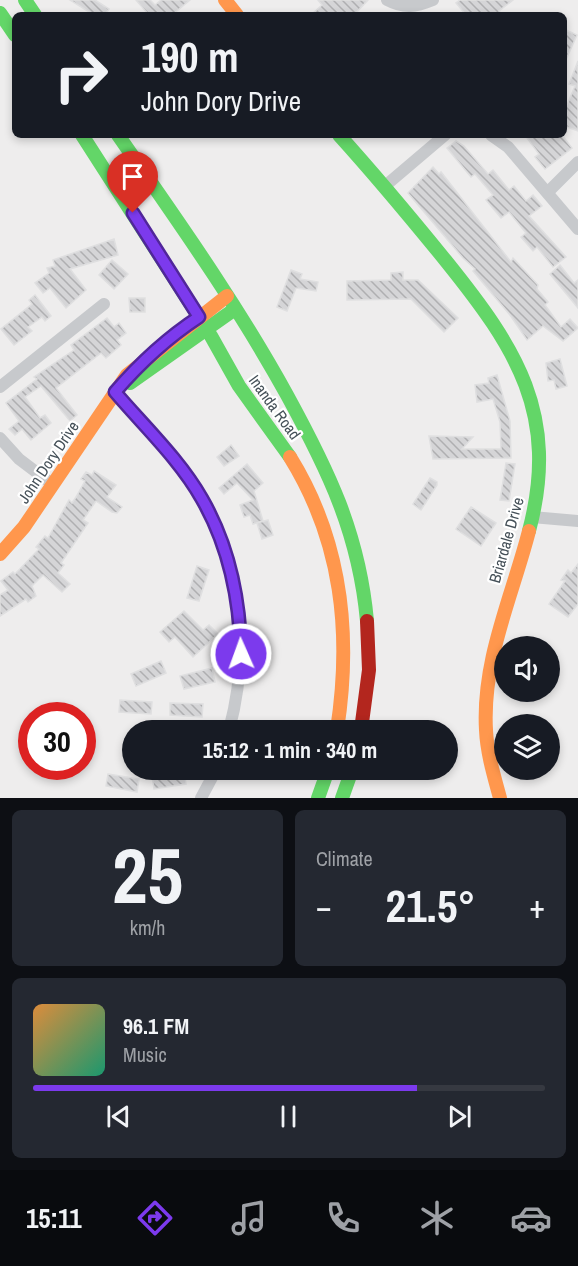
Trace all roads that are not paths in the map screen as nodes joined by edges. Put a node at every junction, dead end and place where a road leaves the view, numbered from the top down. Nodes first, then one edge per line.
1 (225, 0) edge
2 (387, 0) edge
3 (433, 0) edge
4 (235, 12) edge
5 (0, 13) edge
6 (12, 31) edge
7 (84, 138) edge
8 (120, 138) edge
9 (342, 138) edge
10 (442, 138) edge
11 (495, 138) edge
12 (578, 162) edge
13 (385, 186) junction
14 (548, 192) junction
15 (578, 229) edge
16 (227, 296) junction
17 (104, 304) dead end
18 (235, 309) junction
19 (199, 317) junction
20 (208, 330) junction
21 (0, 387) edge
22 (118, 389) junction
23 (0, 438) edge
24 (52, 484) junction
25 (532, 517) junction
26 (578, 521) edge
27 (0, 554) edge
28 (231, 720) edge
29 (339, 720) edge
30 (362, 720) edge
31 (211, 780) edge
32 (324, 780) edge
33 (348, 780) edge
34 (201, 798) edge
35 (318, 798) edge
36 (342, 798) edge
37 (500, 798) edge

1 - 4 street
2 - 3 street
5 - 6 street
7 - 19 street, Inanda Road
8 - 16 street, Inanda Road
9 - 13 street, Briardale Drive
10 - 13 street
11 - 14 street
12 - 14 street
13 - 25 street, Briardale Drive
14 - 15 street
16 - 18 street, Inanda Road
16 - 19 street, John Dory Drive
17 - 21 street
18 - 20 street
18 - 30 street, Inanda Road
19 - 20 street, Inanda Road
19 - 22 street, John Dory Drive
20 - 22 street
20 - 29 street, Inanda Road
22 - 24 street, John Dory Drive
22 - 28 street
23 - 24 street
24 - 27 street, John Dory Drive
25 - 26 street
25 - 37 street, Briardale Drive
31 - 34 street
32 - 35 street
33 - 36 street

